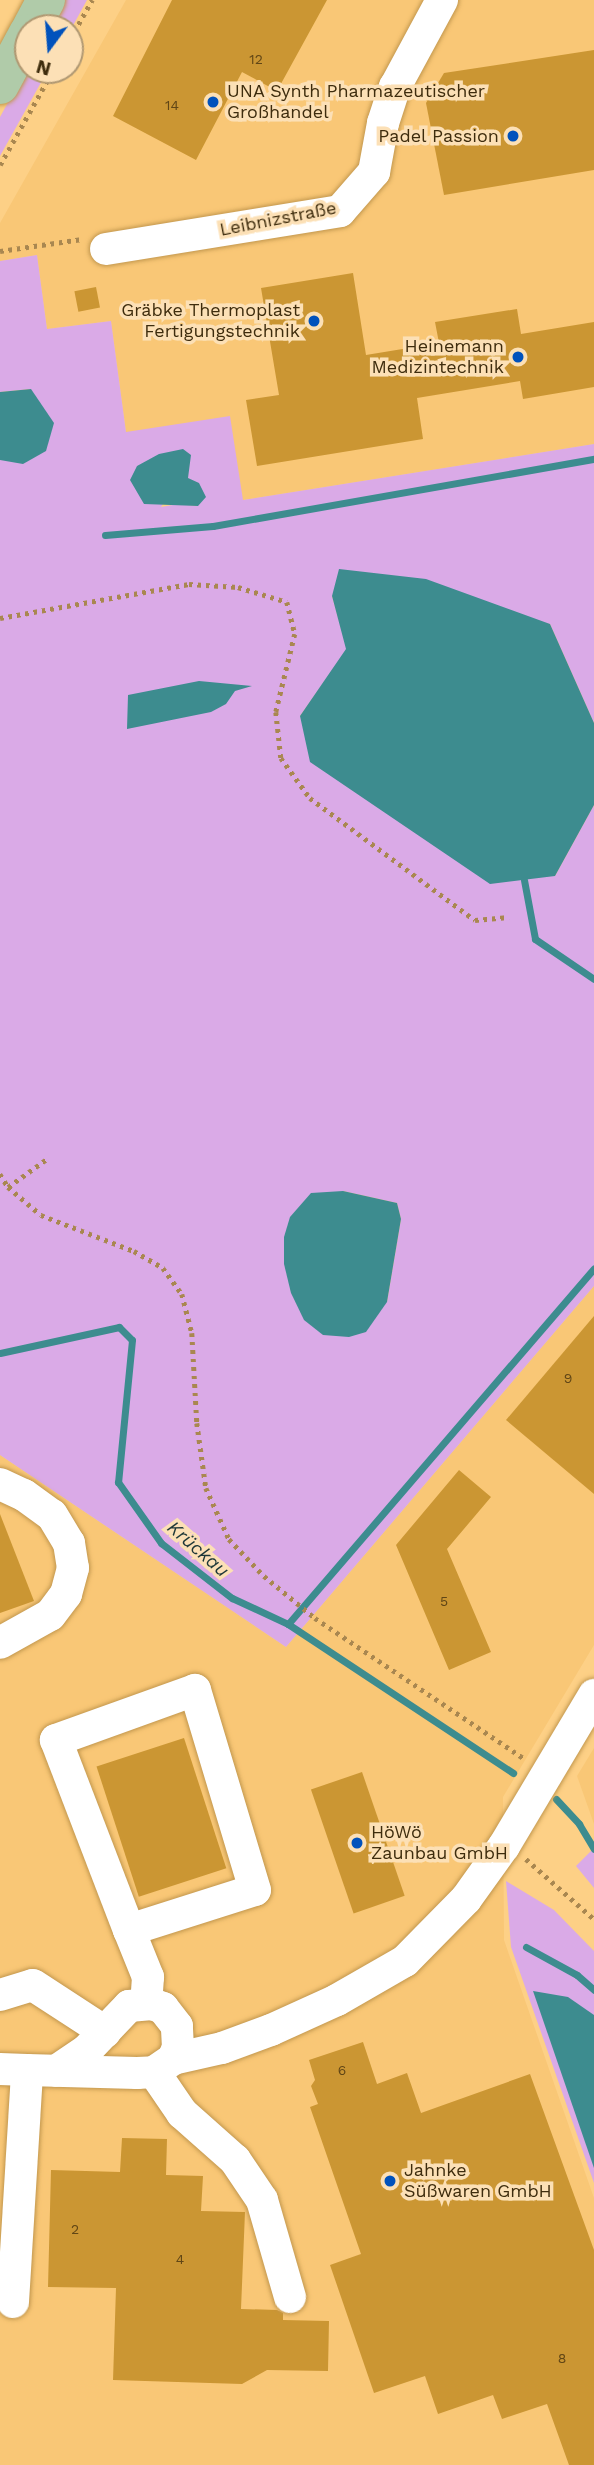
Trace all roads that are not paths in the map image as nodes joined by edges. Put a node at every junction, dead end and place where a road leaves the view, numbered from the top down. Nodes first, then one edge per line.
1 (442, 0) edge
2 (14, 59) edge
3 (0, 85) edge
4 (106, 249) road end
5 (0, 1484) edge
6 (0, 1643) edge
7 (594, 1695) edge
8 (128, 1930) junction
9 (0, 1995) edge
10 (146, 2003) junction
11 (105, 2032) junction
12 (163, 2065) junction
13 (28, 2070) edge
14 (290, 2297) dead end
15 (13, 2302) dead end

1 - 4 street, Leibnizstraße
2 - 3 main road
5 - 6 street
7 - 12 street
8 - 8 street
8 - 10 street
9 - 11 street
10 - 11 street
10 - 12 street
11 - 13 street
12 - 13 street
12 - 14 street
13 - 15 street

